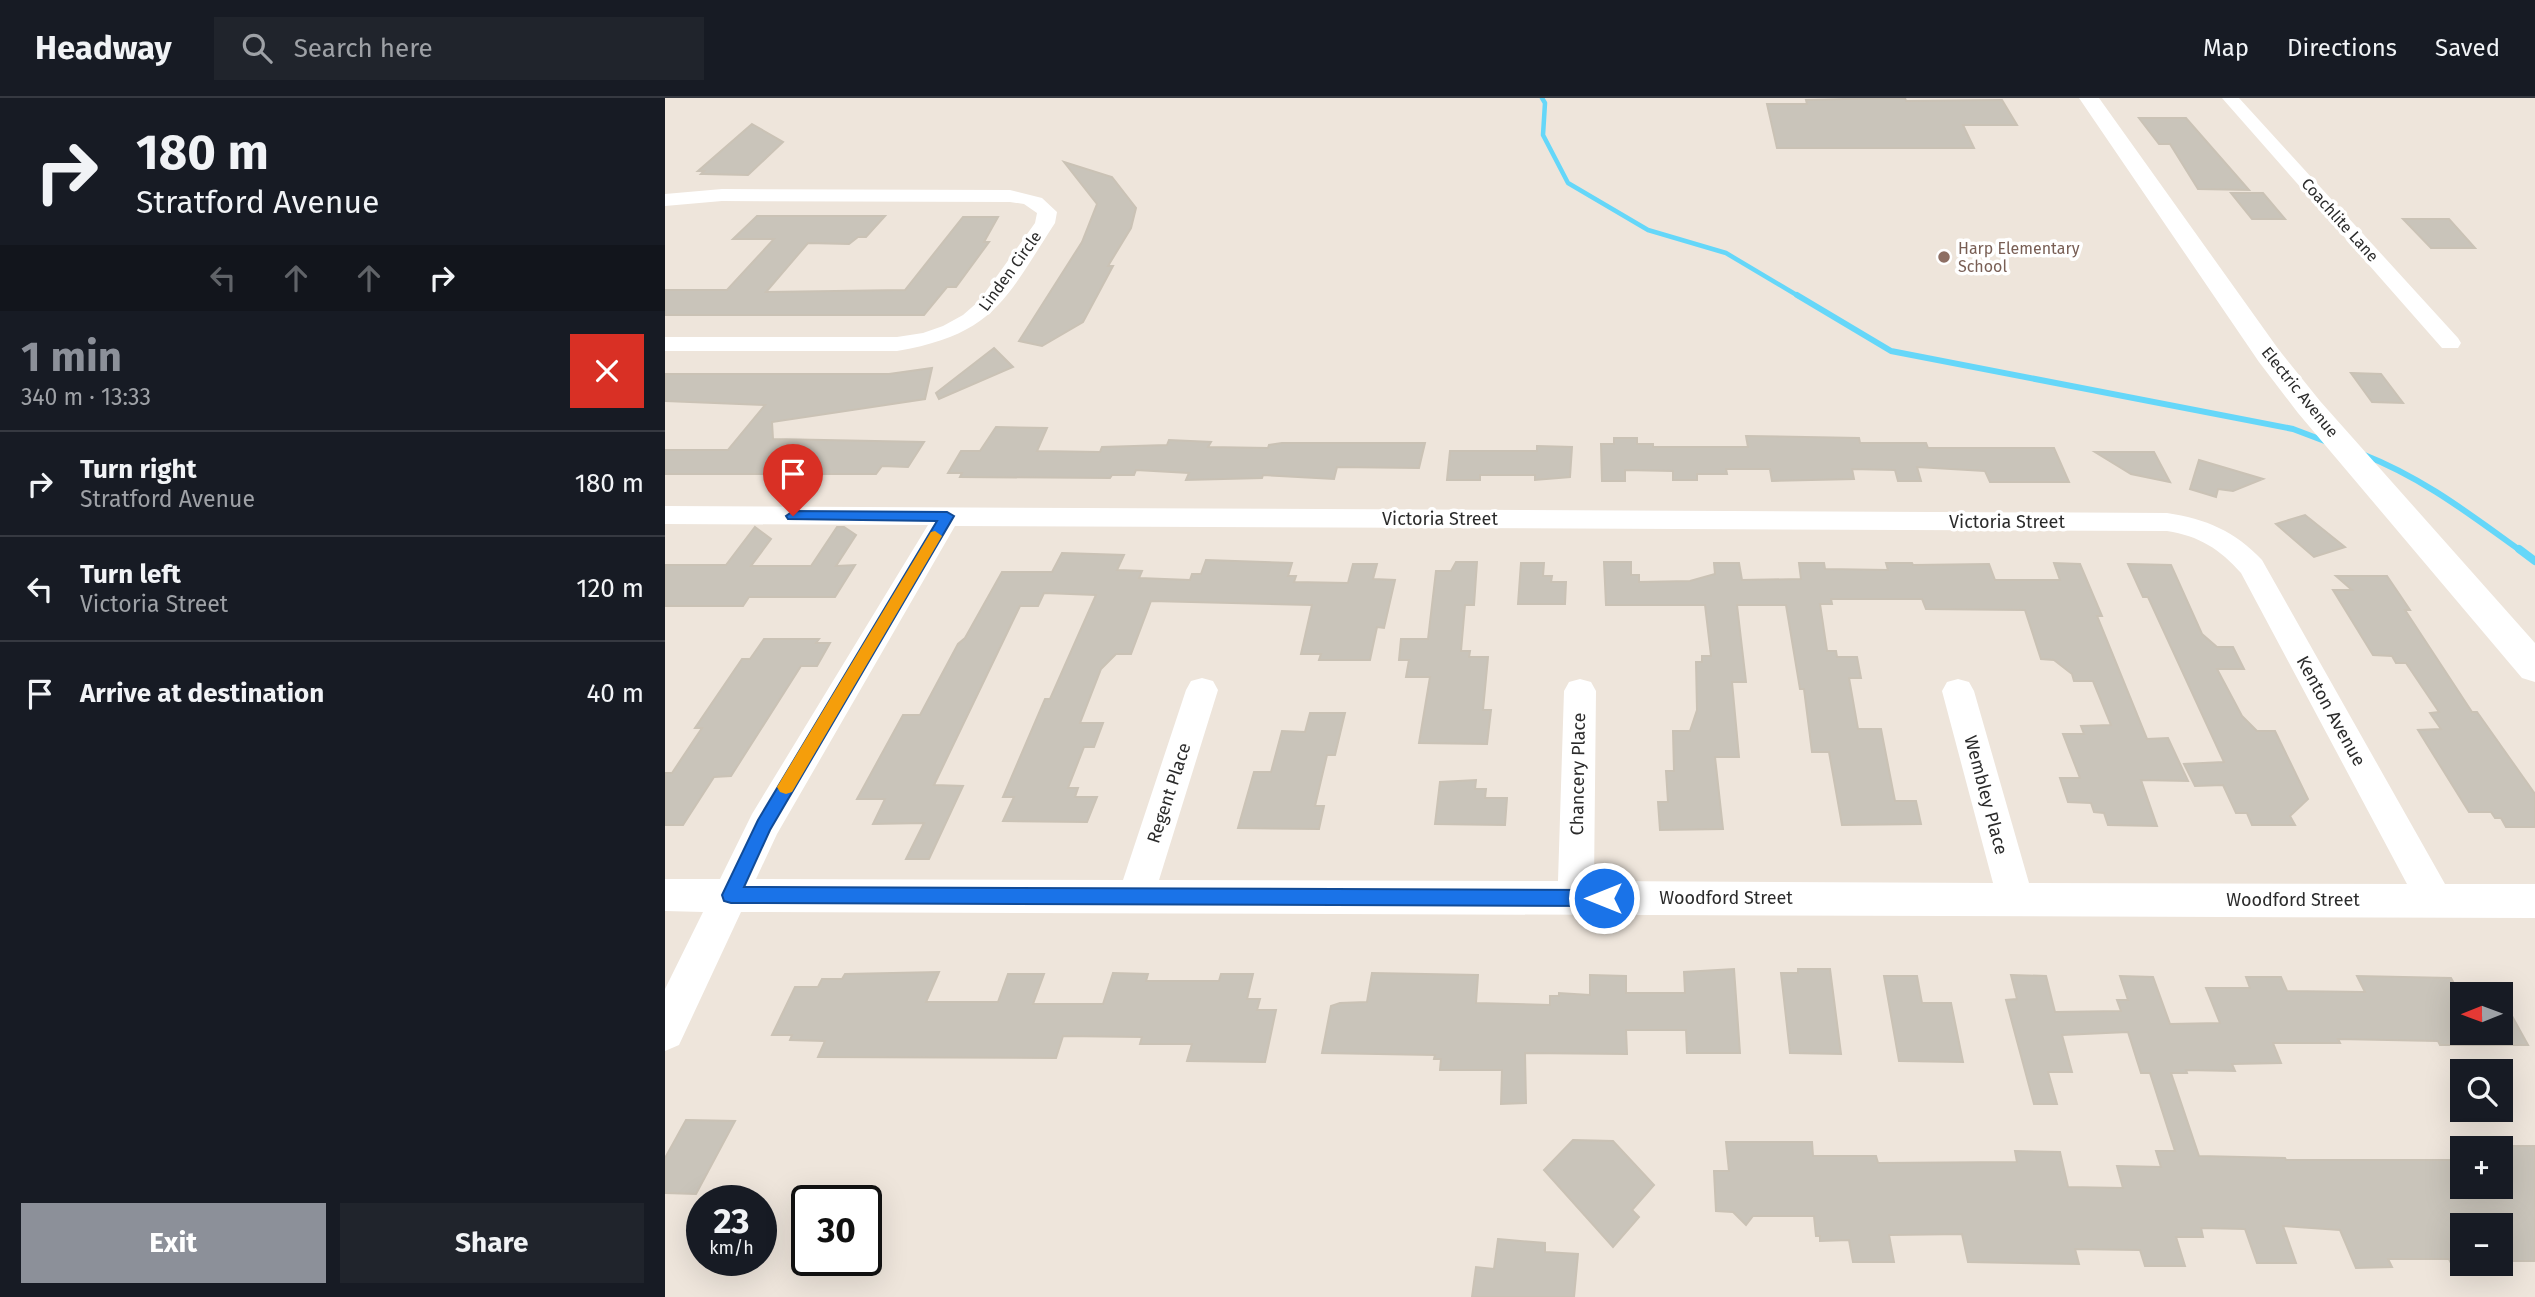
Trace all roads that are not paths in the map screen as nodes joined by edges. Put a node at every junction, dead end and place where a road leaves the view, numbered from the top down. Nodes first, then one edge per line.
1 (2089, 98) edge
2 (2230, 98) edge
3 (665, 200) edge
4 (2450, 342) dead end
5 (665, 344) edge
6 (665, 515) edge
7 (947, 516) junction
8 (2214, 533) joint
9 (2535, 668) edge
10 (1202, 690) dead end
11 (1580, 691) dead end
12 (1958, 691) dead end
13 (665, 895) edge
14 (731, 895) junction
15 (1136, 896) junction
16 (1576, 898) junction
17 (2015, 899) junction
18 (2435, 901) junction
19 (2535, 901) edge
20 (665, 1031) edge

1 - 9 street, Electric Avenue
2 - 4 street, Coachlite Lane
3 - 5 street, Linden Circle
6 - 7 street, Victoria Street
7 - 8 street, Victoria Street
7 - 14 street
8 - 18 street, Kenton Avenue
10 - 15 street, Regent Place
11 - 16 street, Chancery Place
12 - 17 street, Wembley Place
13 - 14 street, Woodford Street
14 - 15 street, Woodford Street
14 - 20 street
15 - 16 street, Woodford Street
16 - 17 street, Woodford Street
17 - 18 street, Woodford Street
18 - 19 street, Woodford Street

